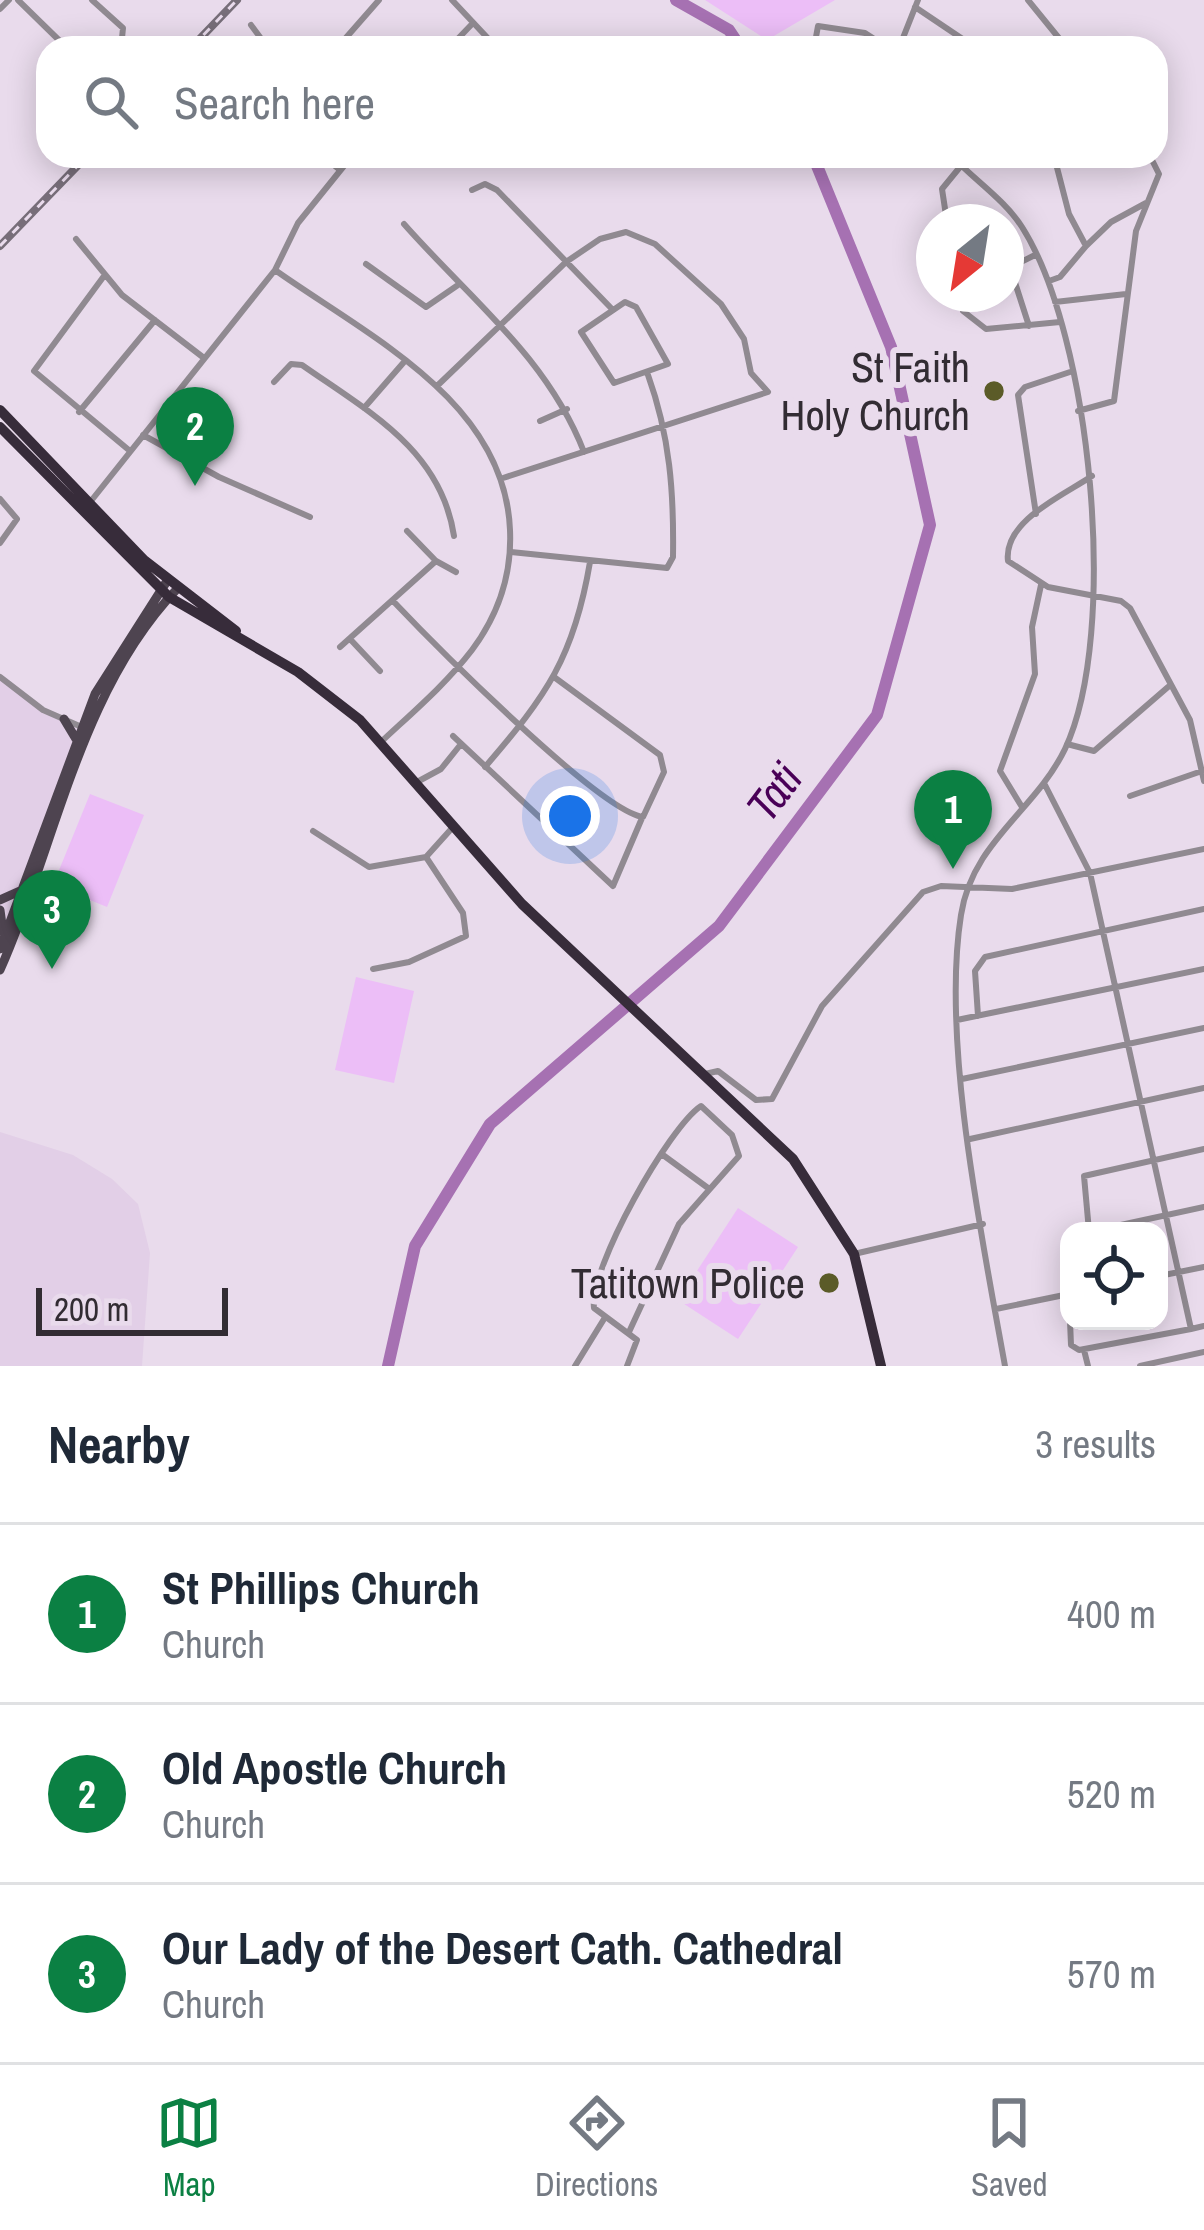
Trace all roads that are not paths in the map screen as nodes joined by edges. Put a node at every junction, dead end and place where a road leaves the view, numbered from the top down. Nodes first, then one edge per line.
1 (14, 0) edge
2 (92, 0) edge
3 (379, 0) edge
4 (452, 0) edge
5 (1028, 0) edge
6 (916, 3) edge
7 (0, 9) edge
8 (473, 23) junction
9 (251, 25) dead end
10 (54, 36) edge
11 (123, 36) edge
12 (259, 36) edge
13 (350, 36) edge
14 (461, 36) edge
15 (485, 36) edge
16 (816, 36) edge
17 (870, 36) edge
18 (904, 36) edge
19 (960, 36) edge
20 (1057, 36) edge
21 (337, 168) edge
22 (957, 168) edge
23 (964, 168) edge
24 (1057, 168) edge
25 (1156, 168) edge
26 (340, 170) joint
27 (472, 190) dead end
28 (1148, 202) junction
29 (944, 204) edge
30 (404, 224) dead end
31 (76, 238) dead end
32 (1086, 246) junction
33 (1036, 254) junction
34 (1024, 260) edge
35 (566, 262) junction
36 (366, 264) dead end
37 (275, 270) junction
38 (104, 276) junction
39 (1048, 281) junction
40 (458, 285) junction
41 (1126, 294) junction
42 (1055, 302) junction
43 (611, 308) junction
44 (964, 312) edge
45 (1024, 312) edge
46 (155, 320) junction
47 (1060, 322) junction
48 (501, 323) junction
49 (1029, 326) junction
50 (204, 358) junction
51 (404, 362) junction
52 (1070, 372) junction
53 (648, 375) junction
54 (274, 382) dead end
55 (436, 386) junction
56 (364, 408) junction
57 (567, 409) junction
58 (0, 410) edge
59 (1078, 411) junction
60 (80, 412) junction
61 (540, 421) dead end
62 (0, 427) edge
63 (666, 427) junction
64 (143, 435) junction
65 (130, 451) junction
66 (584, 452) junction
67 (1092, 476) junction
68 (502, 478) junction
69 (0, 500) edge
70 (86, 507) junction
71 (1036, 514) junction
72 (310, 517) dead end
73 (407, 531) dead end
74 (454, 536) dead end
75 (0, 543) edge
76 (511, 552) junction
77 (436, 561) junction
78 (590, 562) junction
79 (456, 572) dead end
80 (1041, 585) junction
81 (169, 589) junction
82 (1092, 596) junction
83 (393, 602) junction
84 (350, 639) junction
85 (340, 646) dead end
86 (457, 669) junction
87 (380, 671) dead end
88 (0, 677) edge
89 (554, 677) junction
90 (1168, 687) junction
91 (90, 710) junction
92 (64, 719) junction
93 (521, 725) junction
94 (87, 729) junction
95 (452, 736) dead end
96 (382, 741) junction
97 (461, 744) junction
98 (1067, 744) junction
99 (76, 745) junction
100 (485, 767) junction
101 (1203, 776) edge
102 (417, 782) junction
103 (1044, 783) junction
104 (1130, 796) dead end
105 (1022, 807) junction
106 (643, 817) junction
107 (453, 827) junction
108 (313, 831) dead end
109 (1204, 849) edge
110 (426, 857) junction
111 (1090, 873) junction
112 (23, 888) junction
113 (966, 889) junction
114 (0, 900) edge
115 (1204, 909) edge
116 (0, 910) edge
117 (1103, 931) junction
118 (3, 946) edge
119 (374, 969) dead end
120 (1204, 969) edge
121 (0, 970) edge
122 (1116, 987) junction
123 (978, 1016) junction
124 (957, 1020) junction
125 (1204, 1028) edge
126 (1128, 1045) junction
127 (705, 1074) junction
128 (962, 1079) junction
129 (1204, 1088) edge
130 (726, 1093) junction
131 (1141, 1102) junction
132 (712, 1113) junction
133 (970, 1139) junction
134 (1204, 1149) edge
135 (663, 1155) junction
136 (1153, 1160) junction
137 (708, 1188) junction
138 (1204, 1207) edge
139 (1165, 1216) junction
140 (1090, 1222) edge
141 (1135, 1222) edge
142 (983, 1224) junction
143 (854, 1254) junction
144 (1204, 1267) edge
145 (1177, 1272) junction
146 (1168, 1274) edge
147 (1060, 1296) edge
148 (996, 1309) junction
149 (604, 1319) junction
150 (1204, 1326) edge
151 (1191, 1328) junction
152 (1070, 1330) edge
153 (629, 1332) junction
154 (1084, 1349) junction
155 (1204, 1352) edge
156 (575, 1366) edge
157 (627, 1366) edge
158 (881, 1366) edge
159 (1005, 1366) edge
160 (1088, 1366) edge
161 (1140, 1366) edge

1 - 7 street
1 - 10 street
2 - 11 street
3 - 13 street
4 - 8 street
5 - 20 street
6 - 18 street
6 - 19 street
8 - 14 street
8 - 15 street
9 - 12 street
16 - 17 street
21 - 26 street
22 - 29 street
23 - 33 street
24 - 32 street
25 - 28 street
26 - 37 street
27 - 35 street
28 - 32 street
28 - 41 street
30 - 40 street
31 - 38 street
32 - 39 street
33 - 34 street
33 - 39 street
35 - 43 street
35 - 48 street
35 - 63 street
36 - 40 street
37 - 50 street
37 - 51 street
38 - 46 street
38 - 60 street
39 - 42 street
40 - 48 street
41 - 42 street
41 - 59 street
42 - 47 street
43 - 53 street
43 - 53 street
44 - 49 street
45 - 49 street
46 - 50 street
46 - 60 street
47 - 49 street
47 - 52 street
48 - 55 street
48 - 57 street
50 - 64 street
51 - 55 street
51 - 56 street
52 - 59 street
52 - 71 street
53 - 63 street
54 - 56 street
55 - 68 street
56 - 74 street
57 - 61 street
57 - 66 street
58 - 70 highway
59 - 67 street
60 - 65 street
62 - 70 highway
63 - 66 street
63 - 78 street
64 - 65 street
64 - 72 street
65 - 70 street
66 - 68 street
67 - 71 street
67 - 82 street
68 - 76 street
69 - 75 street
70 - 81 highway
71 - 80 street
73 - 77 street
76 - 78 street
76 - 86 street
77 - 79 street
77 - 83 street
78 - 89 street
80 - 82 street
80 - 105 street
81 - 91 main road
81 - 94 main road
81 - 96 highway
82 - 90 street
82 - 98 street
83 - 84 street
83 - 86 street
84 - 85 street
84 - 87 street
86 - 93 street
86 - 96 street
88 - 92 street
89 - 93 street
89 - 106 street
90 - 98 street
90 - 101 street
91 - 92 main road
91 - 94 main road
92 - 94 street
92 - 99 main road
93 - 100 street
93 - 106 street
94 - 99 main road
94 - 118 main road
95 - 97 street
96 - 102 highway
97 - 100 street
97 - 102 street
98 - 103 street
99 - 112 main road
100 - 106 street
101 - 104 street
102 - 107 highway
103 - 105 street
103 - 111 street
105 - 113 street
107 - 110 street
107 - 127 highway
108 - 110 street
109 - 111 street
110 - 119 street
111 - 113 street
111 - 117 street
112 - 114 main road
112 - 118 main road
113 - 124 street
113 - 127 street
115 - 117 street
116 - 118 main road
117 - 122 street
117 - 123 street
118 - 121 main road
120 - 122 street
122 - 123 street
122 - 126 street
123 - 124 street
124 - 128 street
125 - 126 street
126 - 128 street
126 - 131 street
127 - 130 highway
128 - 133 street
129 - 131 street
130 - 132 street
130 - 143 highway
131 - 133 street
131 - 136 street
132 - 135 street
132 - 137 street
133 - 142 street
134 - 136 street
135 - 137 street
135 - 149 street
136 - 139 street
136 - 140 street
137 - 153 street
138 - 139 street
139 - 141 street
139 - 145 street
142 - 143 street
142 - 148 street
143 - 158 highway
144 - 145 street
145 - 146 street
145 - 151 street
147 - 148 street
148 - 159 street
149 - 153 street
149 - 156 street
150 - 151 street
151 - 154 street
152 - 154 street
153 - 157 street
154 - 160 street
155 - 161 street

